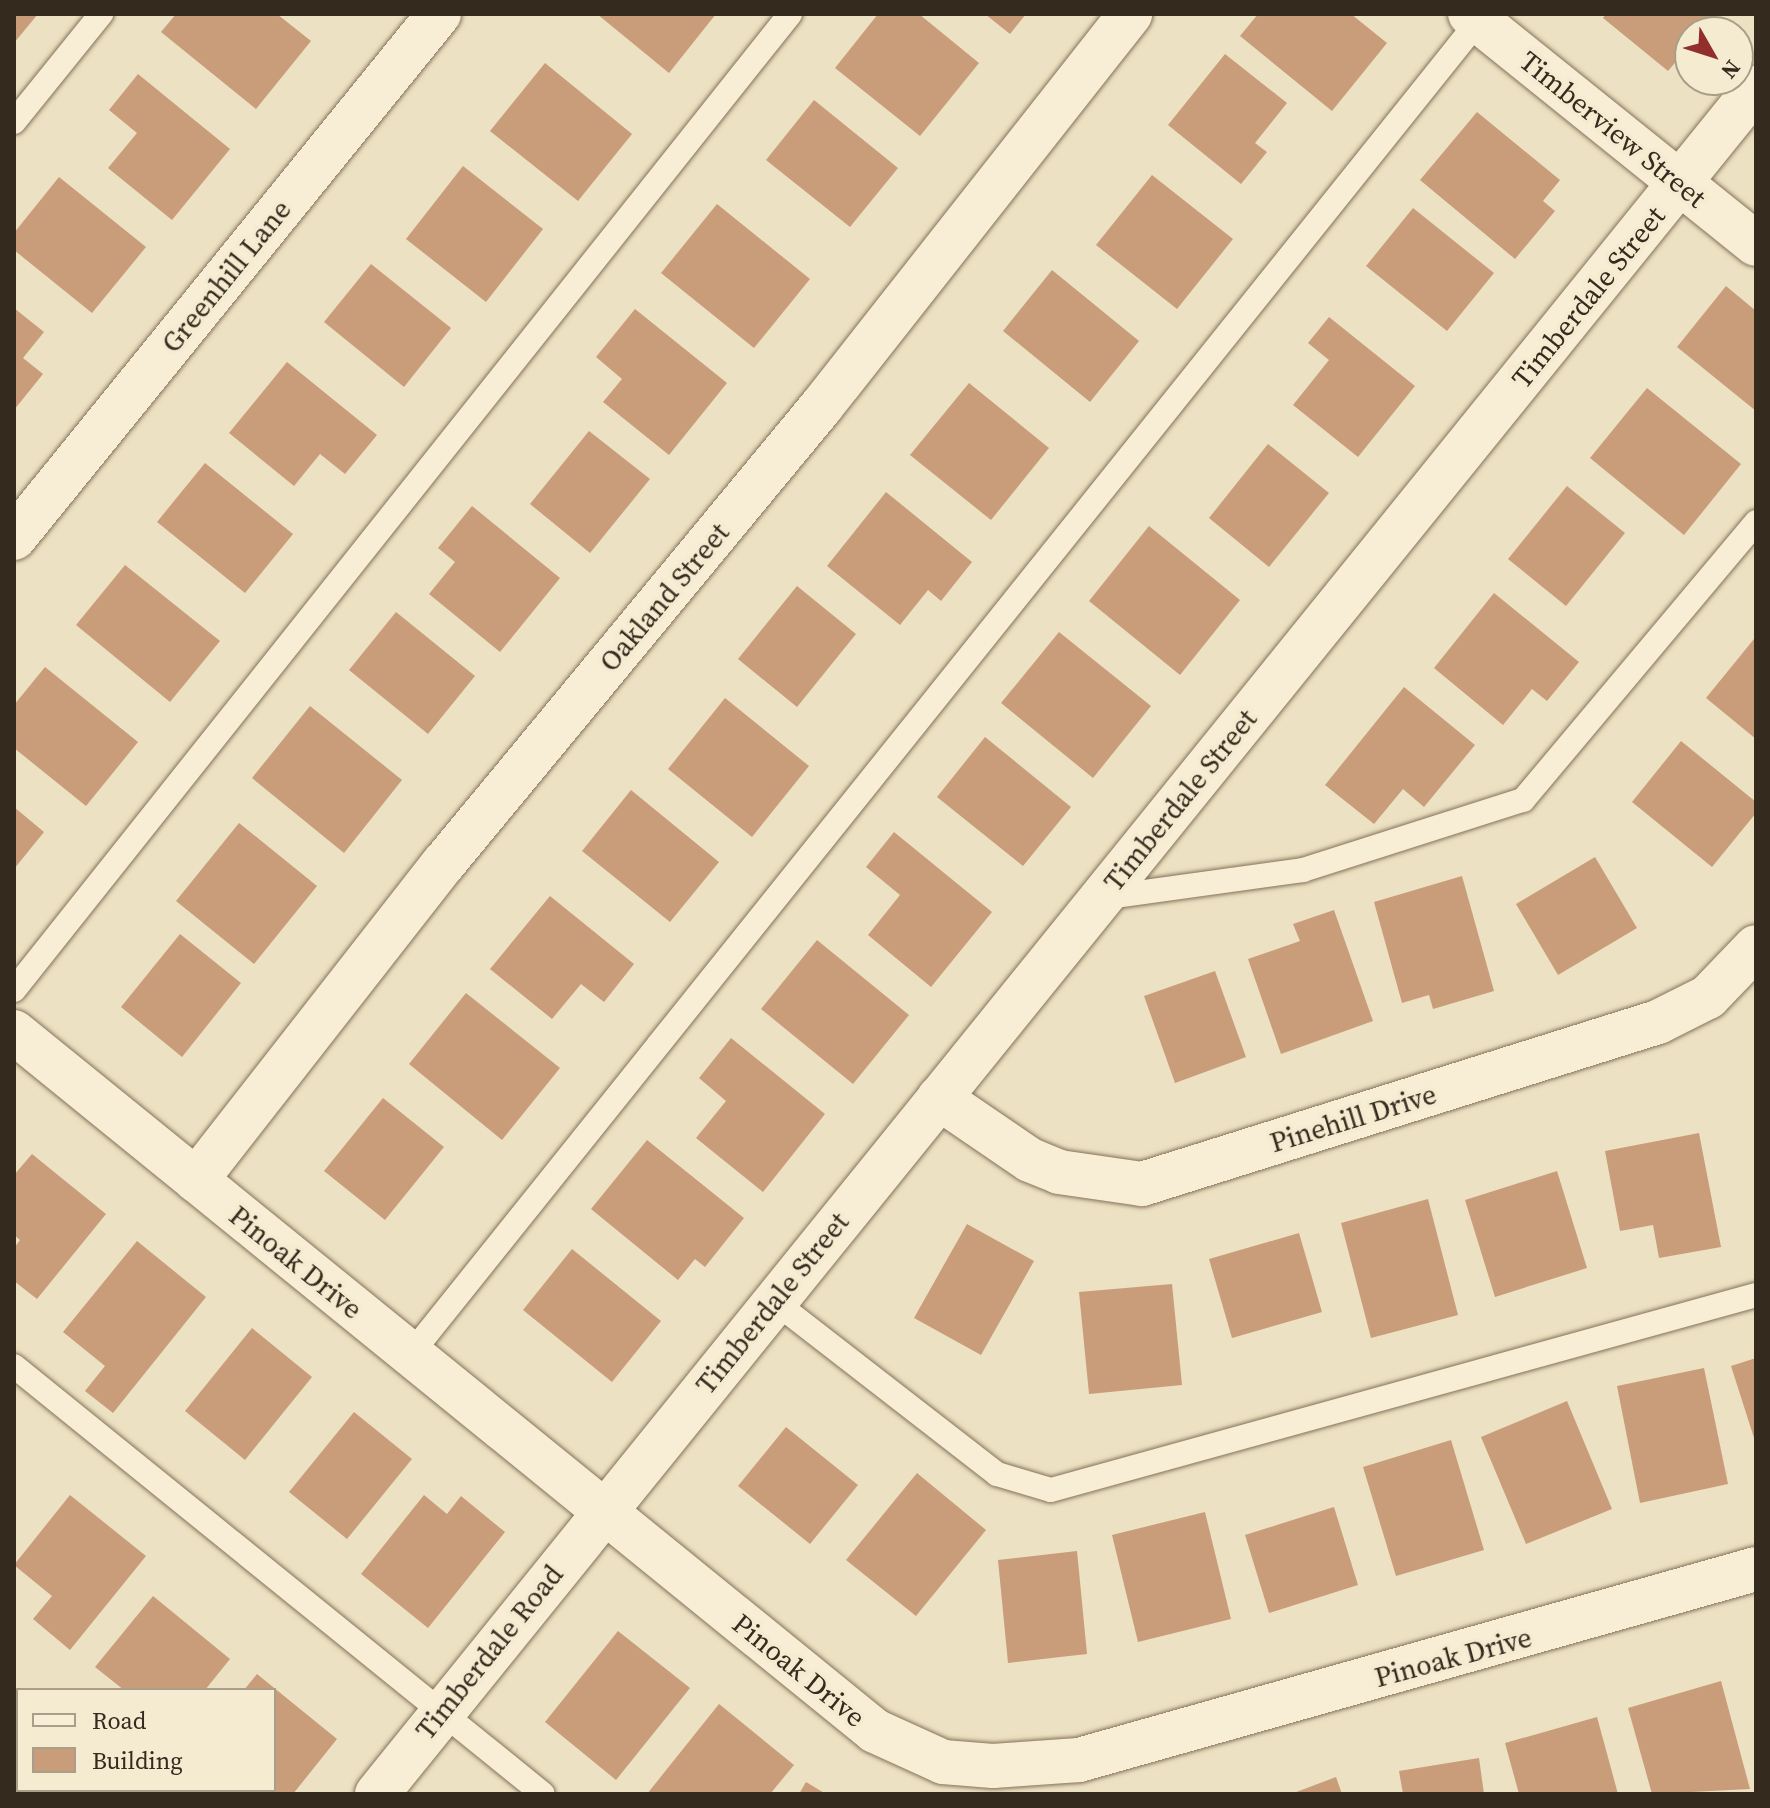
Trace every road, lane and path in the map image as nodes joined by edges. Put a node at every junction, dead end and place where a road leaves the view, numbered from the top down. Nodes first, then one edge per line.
1 (101, 14) edge
2 (439, 14) edge
3 (790, 14) edge
4 (1130, 14) edge
5 (1477, 16) edge
6 (1756, 88) edge
7 (14, 122) edge
8 (1680, 183) junction
9 (1756, 244) edge
10 (1756, 522) edge
11 (14, 538) edge
12 (1101, 898) junction
13 (1756, 947) edge
14 (14, 990) edge
15 (14, 1032) edge
16 (939, 1098) junction
17 (196, 1180) junction
18 (1756, 1295) edge
19 (774, 1301) junction
20 (410, 1355) junction
21 (14, 1366) edge
22 (602, 1511) junction
23 (1756, 1569) edge
24 (439, 1713) junction
25 (377, 1794) edge
26 (543, 1794) edge

1 - 7 lane
2 - 11 street, Greenhill Lane
3 - 14 lane
4 - 17 street, Oakland Street
5 - 8 street, Timberview Street
5 - 20 lane
6 - 8 street, Timberdale Street
8 - 9 street, Timberview Street
8 - 12 street, Timberdale Street
10 - 12 lane
12 - 16 street, Timberdale Street
13 - 16 street, Pinehill Drive
15 - 17 street, Pinoak Drive
16 - 19 street, Timberdale Street
17 - 20 street, Pinoak Drive
18 - 19 lane
19 - 22 street, Timberdale Street
20 - 22 street, Pinoak Drive
21 - 24 lane
22 - 23 street, Pinoak Drive
22 - 24 street, Timberdale Road
24 - 25 street, Timberdale Road
24 - 26 lane

